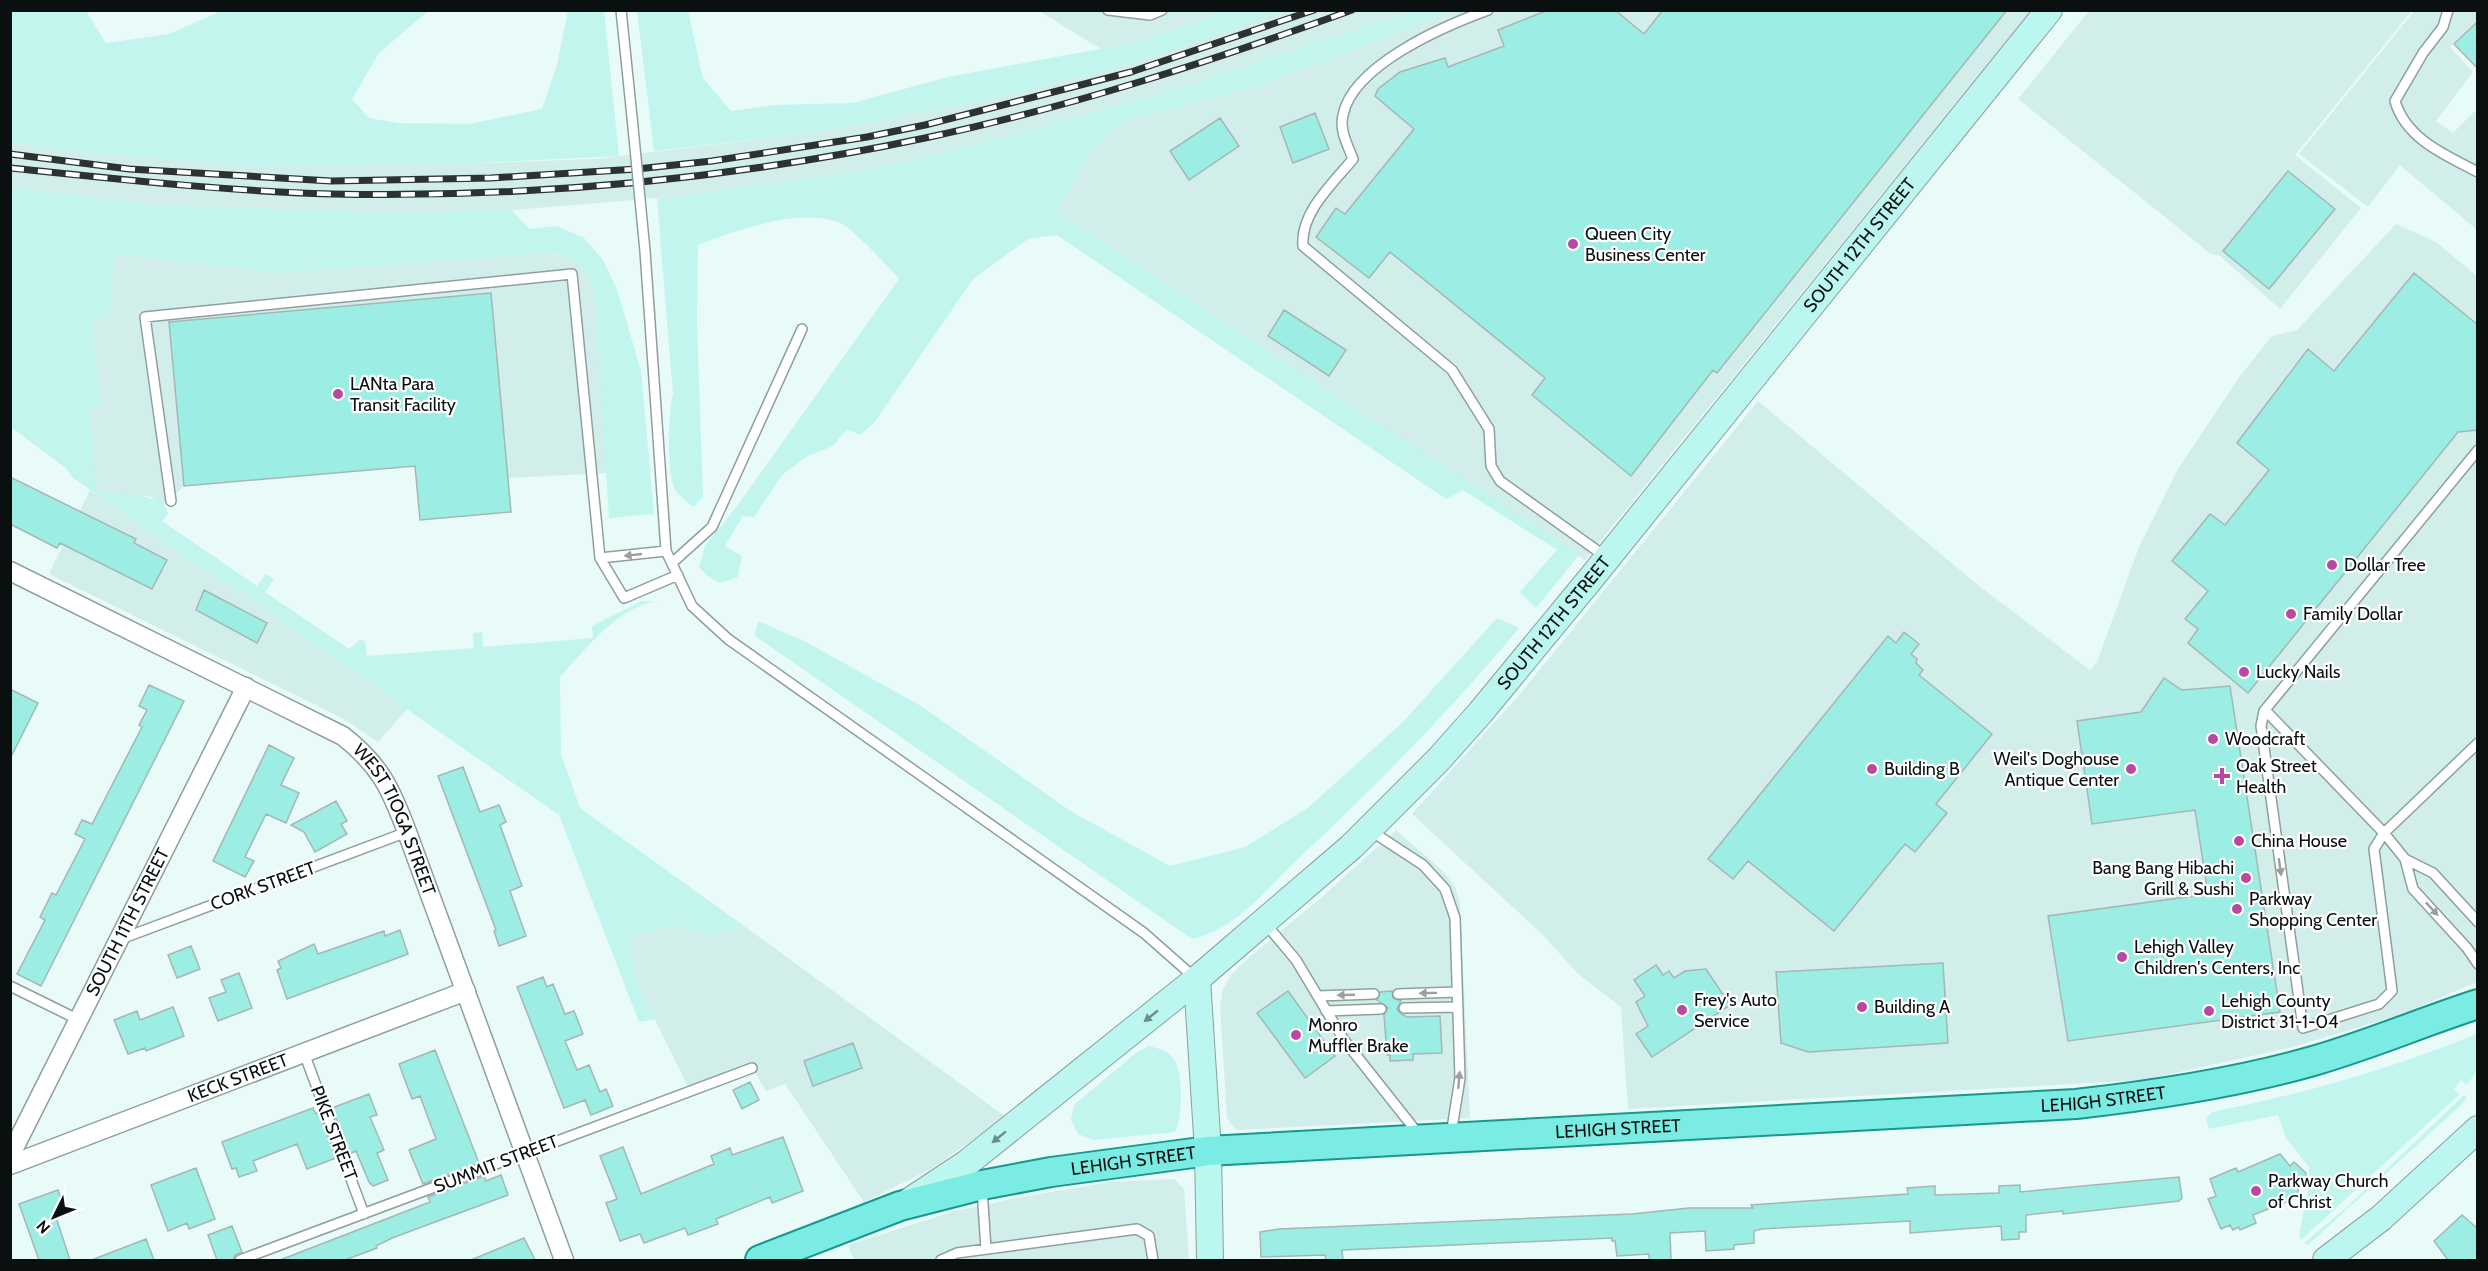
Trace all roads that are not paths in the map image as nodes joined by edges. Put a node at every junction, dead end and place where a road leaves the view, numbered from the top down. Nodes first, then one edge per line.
1 (621, 10) edge
2 (1108, 10) edge
3 (1162, 10) edge
4 (1488, 10) edge
5 (2049, 10) edge
6 (2448, 10) edge
7 (2478, 172) edge
8 (802, 329) dead end
9 (2477, 450) edge
10 (171, 501) dead end
11 (666, 552) junction
12 (600, 558) junction
13 (1607, 558) junction
14 (672, 563) junction
15 (10, 571) edge
16 (678, 575) junction
17 (246, 687) junction
18 (2265, 710) junction
19 (2478, 743) edge
20 (1369, 829) junction
21 (407, 832) junction
22 (2384, 833) junction
23 (2405, 859) junction
24 (2478, 922) edge
25 (1265, 923) junction
26 (119, 940) junction
27 (2478, 964) edge
28 (1197, 979) junction
29 (10, 986) edge
30 (466, 991) junction
31 (1457, 992) junction
32 (1374, 994) dead end
33 (1398, 994) dead end
34 (1318, 996) junction
35 (2478, 1004) edge
36 (1404, 1008) dead end
37 (1458, 1008) junction
38 (1381, 1009) dead end
39 (1326, 1011) junction
40 (79, 1020) junction
41 (304, 1053) junction
42 (752, 1068) dead end
43 (2474, 1131) edge
44 (1450, 1137) junction
45 (1422, 1139) junction
46 (1208, 1151) junction
47 (526, 1153) junction
48 (10, 1156) edge
49 (10, 1165) edge
50 (982, 1185) junction
51 (900, 1206) junction
52 (364, 1214) junction
53 (986, 1249) junction
54 (240, 1260) edge
55 (564, 1260) edge
56 (760, 1260) edge
57 (941, 1260) edge
58 (1153, 1260) edge
59 (1210, 1260) edge
60 (2326, 1260) edge

1 - 11 lane, bridge
2 - 3 lane
4 - 13 lane
5 - 13 street, SOUTH 12TH STREET
6 - 7 lane
8 - 14 lane
9 - 18 lane
10 - 12 lane
11 -> 12 lane
11 - 14 lane
12 - 16 lane
13 - 20 street, SOUTH 12TH STREET
14 - 16 lane
15 - 17 street, WEST TIOGA STREET
16 - 28 lane
17 - 21 street, WEST TIOGA STREET
17 - 26 street, SOUTH 11TH STREET
18 - 22 lane
18 -> 22 lane
19 - 22 lane
20 - 25 street, SOUTH 12TH STREET
20 - 31 lane
21 - 26 lane, CORK STREET
21 - 30 street, WEST TIOGA STREET
22 - 23 lane
23 - 24 lane
23 -> 27 lane
25 - 28 street, SOUTH 12TH STREET
25 - 34 lane
26 - 40 street, SOUTH 11TH STREET
28 - 46 street
28 -> 51 street, SOUTH 12TH STREET
29 - 40 lane
30 - 41 street, KECK STREET
30 - 47 street, WEST TIOGA STREET
31 -> 33 lane
31 - 37 lane
32 -> 34 lane
34 - 39 lane
35 - 44 main road, LEHIGH STREET
36 - 37 lane
44 -> 37 lane
38 - 39 lane
39 - 45 lane
40 - 48 street, SOUTH 11TH STREET
41 - 49 street, KECK STREET
41 - 52 lane, PIKE STREET
42 - 47 lane, SUMMIT STREET
43 - 60 street
44 - 45 main road, LEHIGH STREET
45 - 46 main road, LEHIGH STREET
46 - 50 main road, LEHIGH STREET
46 - 59 street
47 - 52 lane, SUMMIT STREET
47 - 55 street, WEST TIOGA STREET
50 - 51 main road, LEHIGH STREET
50 - 53 lane
51 - 56 main road, LEHIGH STREET
52 - 54 lane, SUMMIT STREET
53 - 57 lane
53 - 58 lane

